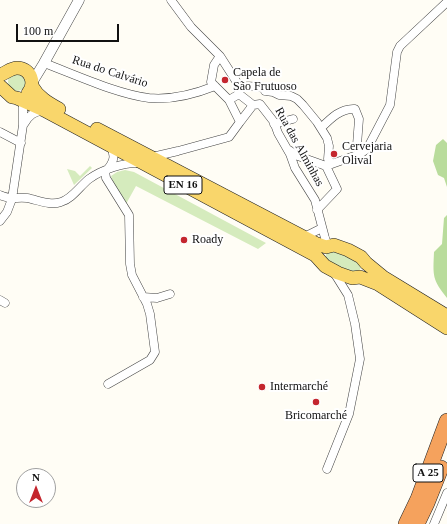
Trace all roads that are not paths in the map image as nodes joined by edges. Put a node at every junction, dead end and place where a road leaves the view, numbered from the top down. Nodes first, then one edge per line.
1 (79, 0) edge
2 (171, 0) edge
3 (447, 2) edge
4 (220, 56) junction
5 (44, 63) junction
6 (25, 70) junction
7 (3, 74) edge
8 (32, 84) junction
9 (238, 84) junction
10 (215, 86) junction
11 (2, 88) edge
12 (265, 91) junction
13 (239, 94) junction
14 (20, 99) junction
15 (229, 100) junction
16 (257, 105) junction
17 (44, 110) junction
18 (293, 119) dead end
19 (240, 122) junction
20 (274, 124) junction
21 (23, 125) junction
22 (321, 128) junction
23 (0, 132) edge
24 (21, 143) junction
25 (110, 145) junction
26 (287, 148) junction
27 (178, 152) junction
28 (362, 153) junction
29 (147, 160) junction
30 (329, 165) junction
31 (174, 169) junction
32 (105, 171) junction
33 (0, 195) edge
34 (12, 199) junction
35 (317, 210) junction
36 (0, 221) edge
37 (322, 228) junction
38 (304, 237) junction
39 (327, 246) junction
40 (321, 260) junction
41 (366, 264) junction
42 (332, 270) junction
43 (358, 278) junction
44 (170, 294) dead end
45 (348, 295) junction
46 (144, 297) junction
47 (447, 316) edge
48 (447, 328) edge
49 (108, 384) dead end
50 (447, 421) edge
51 (447, 452) edge
52 (327, 469) dead end
53 (447, 493) edge
54 (406, 524) edge
55 (417, 524) edge
56 (434, 524) edge

1 - 5 street
2 - 4 street
3 - 28 street
4 - 9 street
4 - 10 street
5 - 6 street
5 - 8 street
5 - 10 street, Rua do Calvário
6 - 7 main road, EN 16
6 - 8 main road, EN 16
7 - 11 main road, EN 16
8 - 14 main road
8 - 29 main road, EN 16
9 - 12 street
9 - 13 street
10 - 15 street
11 - 14 main road, EN 16
12 - 16 street
12 - 22 street
13 - 15 street
13 - 16 street, Rua das Alminhas
14 - 17 main road, EN 16
14 - 21 street
15 - 19 street
16 - 19 street
16 - 20 street, Rua das Alminhas
17 - 21 street
17 - 25 main road, EN 16
18 - 20 street
19 - 27 street
20 - 26 street, Rua das Alminhas
21 - 24 street
22 - 28 street
22 - 30 street
23 - 24 street
24 - 34 street
25 - 29 main road, EN 16
25 - 32 street
26 - 30 street
26 - 35 street, Rua das Alminhas
27 - 29 street
27 - 31 street
28 - 30 street
29 - 31 main road, EN 16
29 - 32 street
29 - 40 main road, EN 16
30 - 35 street
31 - 38 main road, EN 16
32 - 34 street
32 - 46 street
33 - 34 street
34 - 36 street
35 - 37 street, Rua das Alminhas
37 - 38 street
37 - 39 street
38 - 39 main road, EN 16
39 - 40 main road
39 - 41 main road, EN 16
40 - 42 main road, EN 16
41 - 43 main road
41 - 47 main road, EN 16
42 - 43 main road, EN 16
42 - 45 street
43 - 45 street
43 - 48 main road, EN 16
44 - 46 street
45 - 52 street
46 - 49 street
50 - 54 highway, A 25
51 - 55 highway, A 25
53 - 56 street

